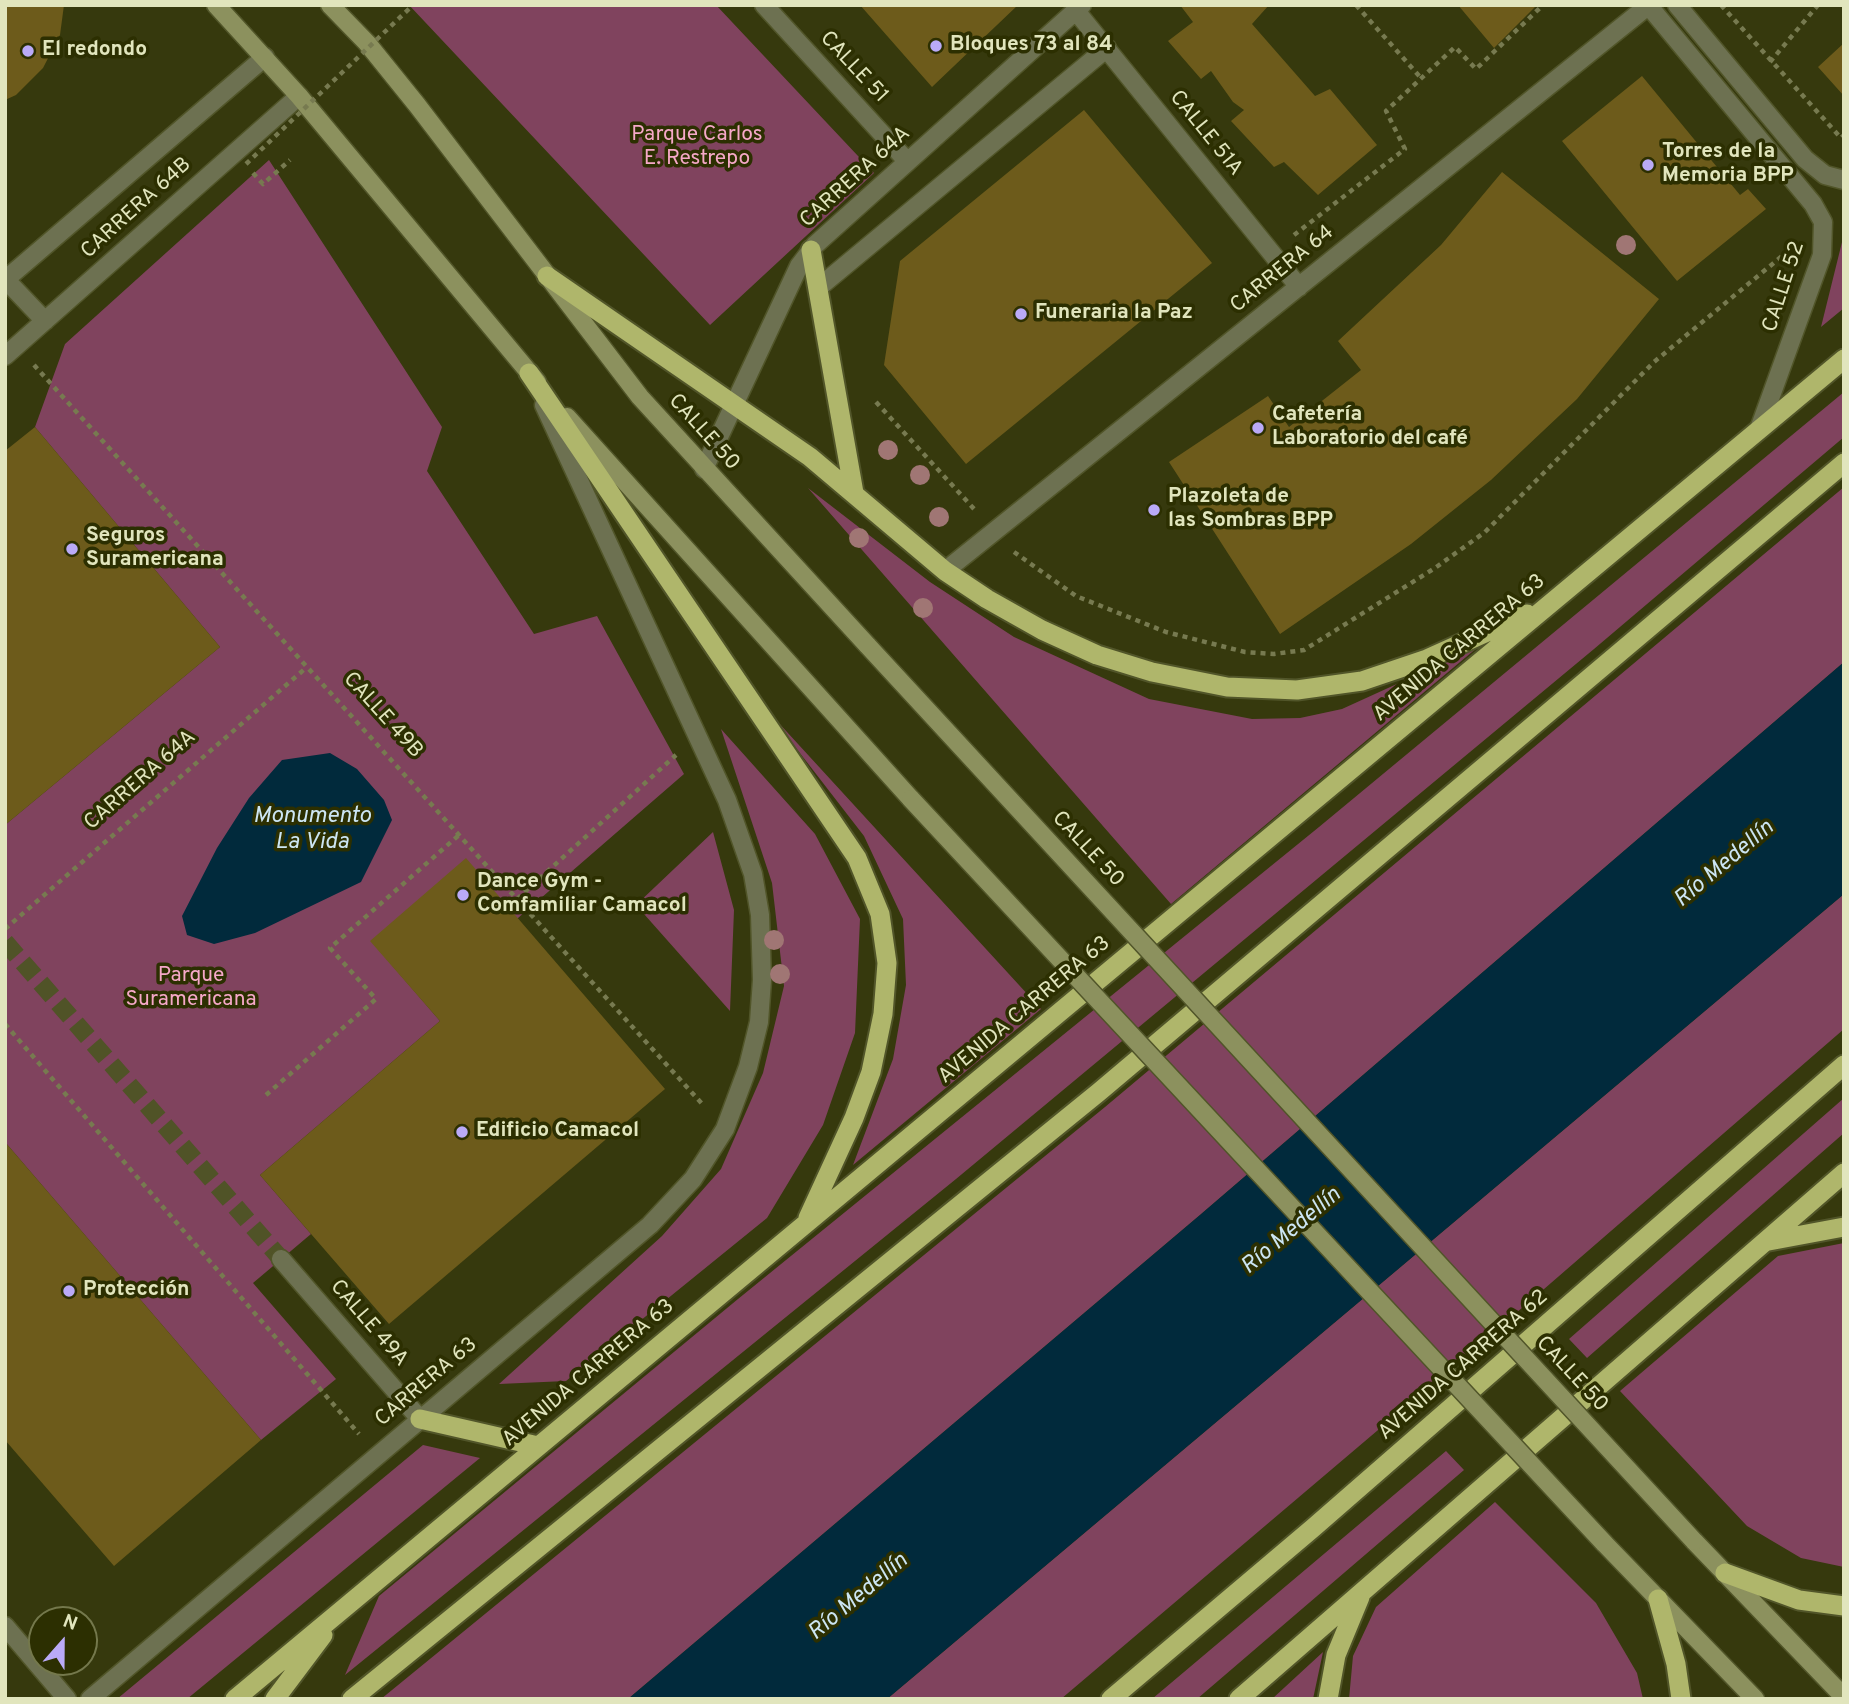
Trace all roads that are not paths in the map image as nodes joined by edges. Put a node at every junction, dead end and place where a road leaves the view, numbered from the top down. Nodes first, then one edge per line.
1 (216, 5) edge
2 (330, 5) edge
3 (764, 5) edge
4 (1649, 5) edge
5 (1677, 5) edge
6 (1079, 8) edge
7 (1107, 48) junction
8 (265, 57) junction
9 (299, 96) junction
10 (907, 161) junction
11 (1844, 180) edge
12 (811, 250) junction
13 (547, 275) junction
14 (5, 279) edge
15 (1299, 287) junction
16 (818, 288) junction
17 (45, 321) junction
18 (11, 351) edge
19 (1844, 359) edge
20 (529, 373) junction
21 (735, 404) junction
22 (1759, 429) junction
23 (1844, 463) edge
24 (704, 469) junction
25 (854, 493) junction
26 (945, 571) junction
27 (1550, 603) junction
28 (1844, 1065) edge
29 (1844, 1174) edge
30 (806, 1223) junction
31 (1844, 1227) edge
32 (1765, 1242) junction
33 (281, 1259) tunnel mouth
34 (420, 1419) junction
35 (538, 1446) junction
36 (1725, 1573) junction
37 (1362, 1593) junction
38 (1658, 1599) junction
39 (1844, 1606) edge
40 (343, 1608) junction
41 (5, 1626) edge
42 (1844, 1697) edge
43 (67, 1699) edge
44 (90, 1699) edge
45 (235, 1699) edge
46 (275, 1699) edge
47 (352, 1699) edge
48 (1111, 1699) edge
49 (1239, 1699) edge
50 (1328, 1699) edge
51 (1681, 1699) edge
52 (1755, 1699) edge

1 - 8 main road
2 - 13 main road, CALLE 50
3 - 10 street, CALLE 51
4 - 15 street, CARRERA 64
4 - 22 street, CALLE 52
5 - 11 street
6 - 7 street, CALLE 51A
6 - 10 street, CARRERA 64A
7 - 15 street, CALLE 51A
7 - 16 street
8 - 9 main road
8 - 14 street, CARRERA 64B
9 - 17 street, CARRERA 64B
9 - 20 main road
10 - 12 street, CARRERA 64A
12 - 16 highway
12 - 21 street, CARRERA 64A
13 - 21 highway
13 - 24 main road, CALLE 50
14 - 17 street
15 - 26 street, CARRERA 64
16 - 25 highway
17 - 18 street, CARRERA 64B
19 - 22 highway, AVENIDA CARRERA 63
20 - 30 highway
20 - 34 street, CARRERA 63
20 - 38 main road, bridge
21 - 24 street, CARRERA 64A
21 - 25 highway
22 - 27 highway, AVENIDA CARRERA 63
23 - 47 highway
24 - 36 main road, CALLE 50, bridge
25 - 26 highway
26 - 27 highway
27 - 30 highway, AVENIDA CARRERA 63
28 - 48 highway, AVENIDA CARRERA 62
29 - 32 highway
30 - 35 highway, AVENIDA CARRERA 63
31 - 32 highway
32 - 37 highway
33 - 34 street, CALLE 49A
34 - 35 highway
34 - 44 street, CARRERA 63
35 - 40 highway, AVENIDA CARRERA 63
36 - 39 highway
36 - 42 main road, CALLE 50
37 - 49 highway
37 - 50 highway
38 - 51 highway
38 - 52 main road
40 - 45 highway, AVENIDA CARRERA 63
40 - 46 highway
41 - 43 street

